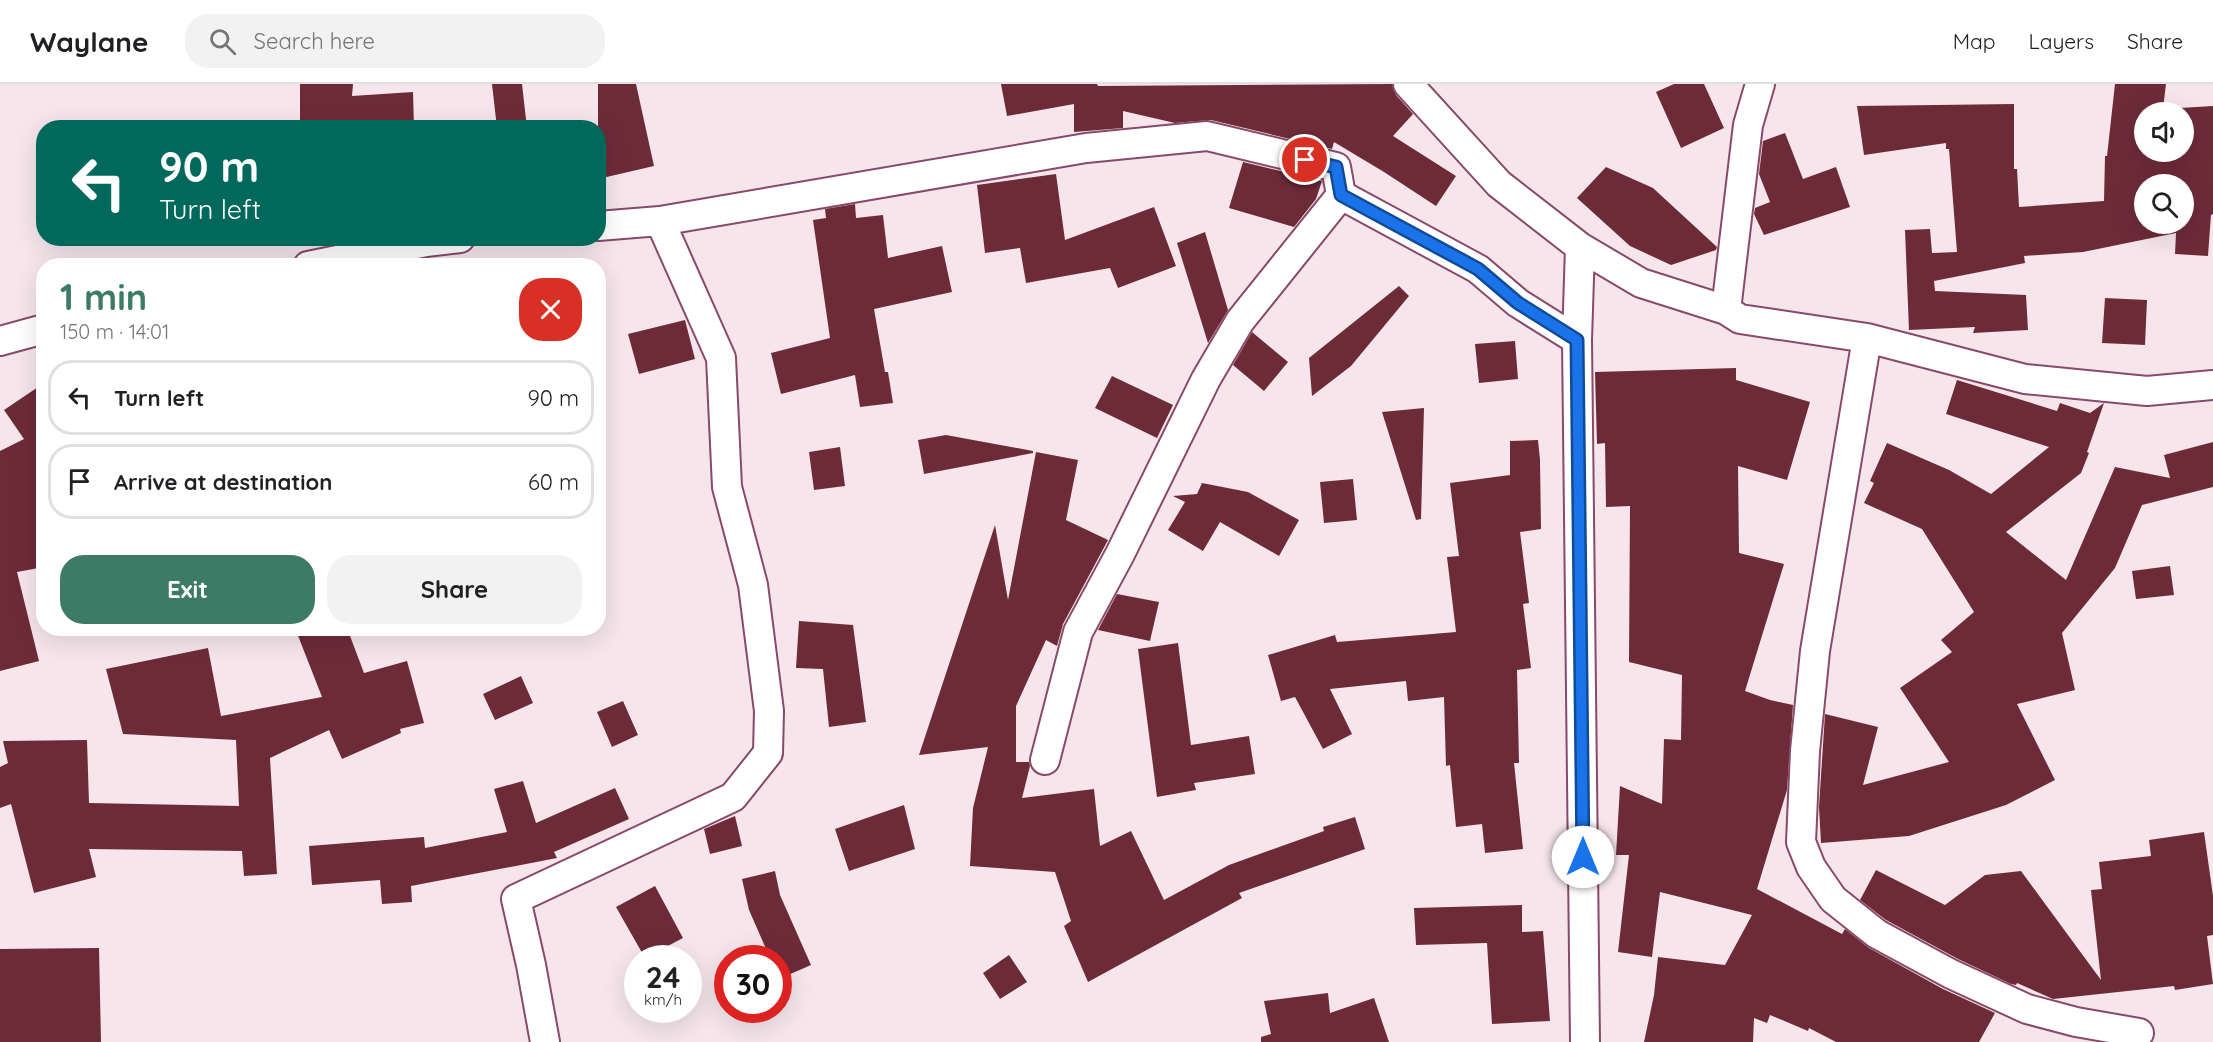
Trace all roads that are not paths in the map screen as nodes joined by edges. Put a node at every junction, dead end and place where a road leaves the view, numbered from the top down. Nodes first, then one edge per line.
1 (1408, 84) edge
2 (1760, 84) edge
3 (1341, 195) junction
4 (660, 220) junction
5 (606, 225) edge
6 (406, 246) edge
7 (1580, 247) junction
8 (347, 258) edge
9 (1726, 310) junction
10 (36, 331) edge
11 (1867, 338) junction
12 (1577, 340) junction
13 (0, 341) edge
14 (2213, 385) edge
15 (1045, 760) dead end
16 (2139, 1033) dead end
17 (545, 1042) edge
18 (1585, 1042) edge

1 - 7 street
2 - 9 street
3 - 4 street
3 - 12 street
3 - 15 street
4 - 5 street
4 - 17 street
6 - 8 street
7 - 9 street
7 - 12 street
9 - 11 street
10 - 13 street
11 - 14 street
11 - 16 street
12 - 18 street

